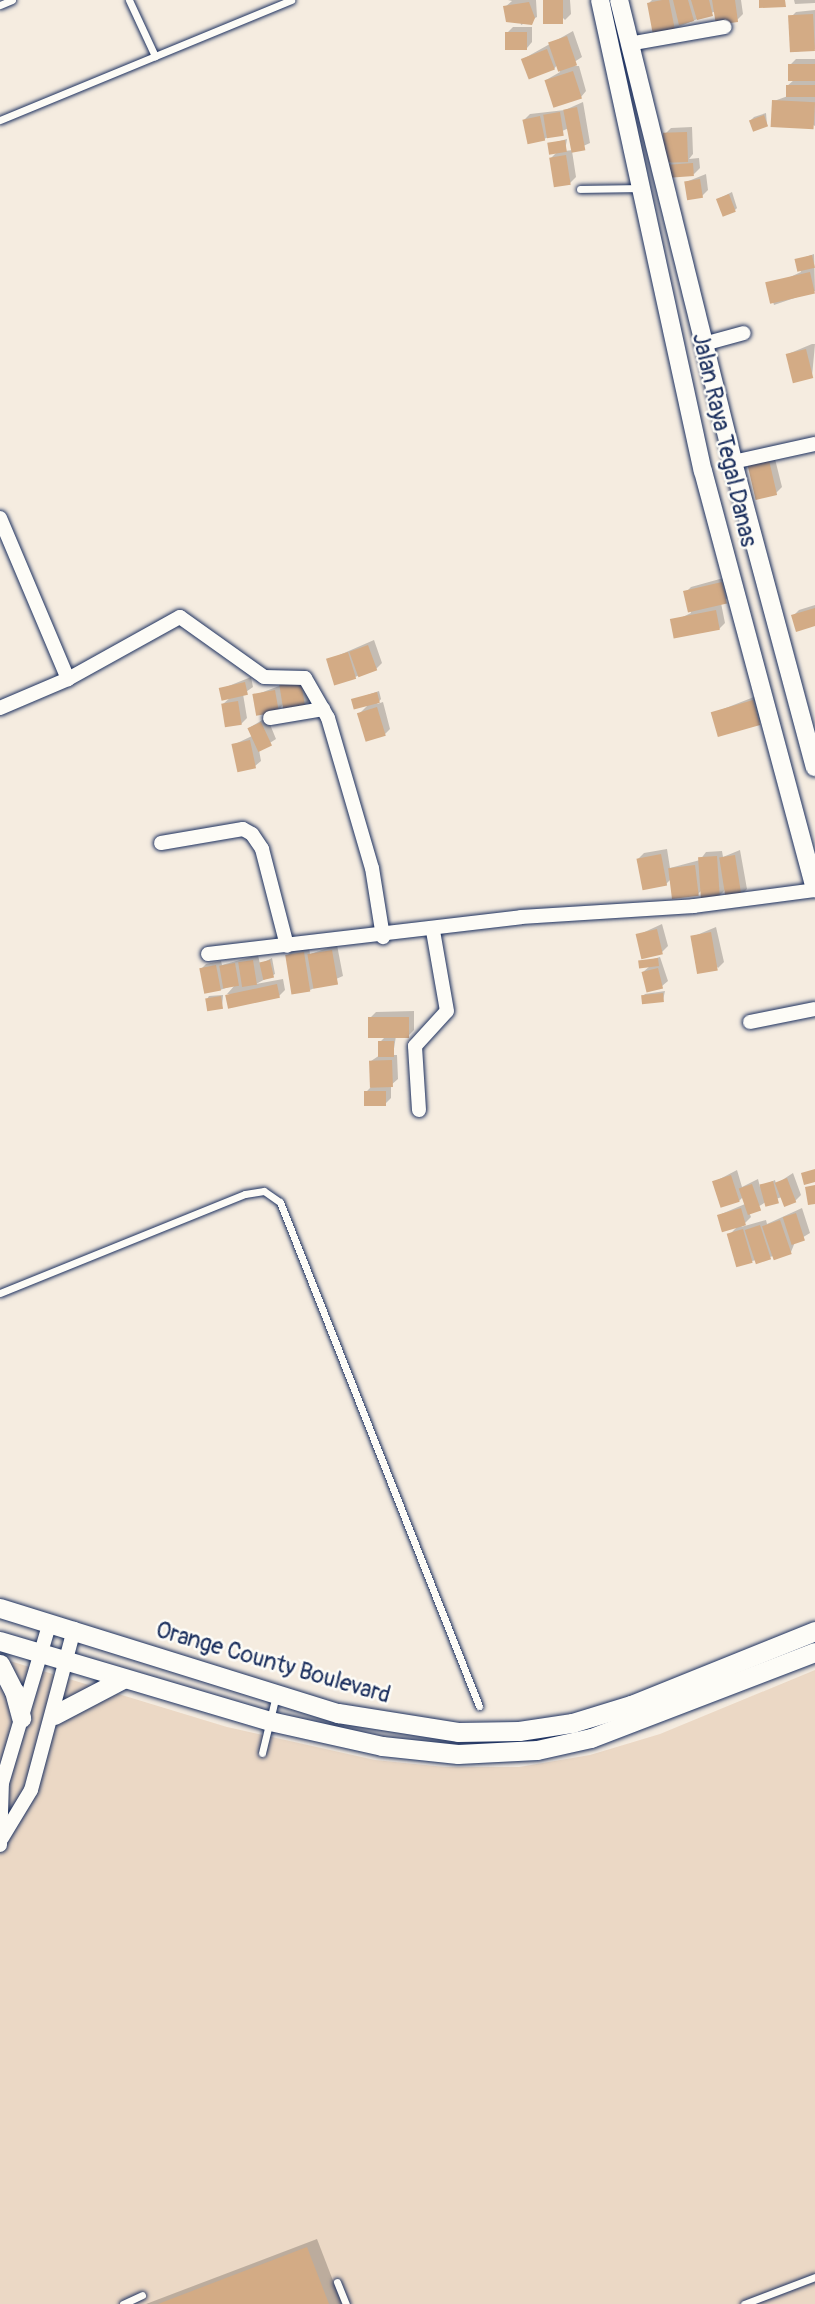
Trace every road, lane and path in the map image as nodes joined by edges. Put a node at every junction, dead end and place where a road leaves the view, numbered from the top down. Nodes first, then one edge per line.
1 (12, 0) edge
2 (130, 0) edge
3 (291, 0) edge
4 (600, 0) edge
5 (618, 0) edge
6 (0, 5) edge
7 (724, 27) dead end
8 (629, 44) junction
9 (155, 56) junction
10 (0, 120) edge
11 (641, 188) junction
12 (580, 189) dead end
13 (744, 333) dead end
14 (704, 344) junction
15 (815, 444) edge
16 (733, 462) junction
17 (0, 518) edge
18 (776, 629) junction
19 (748, 636) junction
20 (68, 679) junction
21 (0, 708) edge
22 (323, 709) junction
23 (270, 718) dead end
24 (815, 767) edge
25 (161, 843) dead end
26 (815, 889) edge
27 (433, 930) junction
28 (383, 937) junction
29 (287, 946) junction
30 (208, 954) dead end
31 (815, 1009) edge
32 (750, 1022) dead end
33 (419, 1110) dead end
34 (0, 1293) edge
35 (0, 1608) edge
36 (50, 1622) junction
37 (74, 1629) junction
38 (815, 1630) edge
39 (0, 1641) edge
40 (815, 1652) edge
41 (40, 1654) junction
42 (66, 1661) junction
43 (0, 1664) edge
44 (123, 1679) junction
45 (276, 1695) junction
46 (478, 1706) dead end
47 (54, 1716) junction
48 (21, 1718) junction
49 (270, 1721) junction
50 (262, 1753) dead end
51 (1, 1842) edge
52 (815, 2277) edge
53 (337, 2282) dead end
54 (142, 2295) dead end
55 (123, 2304) edge
56 (346, 2304) edge
57 (744, 2304) edge

1 - 6 lane
2 - 9 lane
3 - 9 lane
4 - 11 street, Jalan Raya Tegal Danas
5 - 8 street, Jalan Raya Tegal Danas
7 - 8 street
8 - 14 street, Jalan Raya Tegal Danas
9 - 10 lane
11 - 12 lane
11 - 19 street, Jalan Raya Tegal Danas
13 - 14 street
14 - 16 street, Jalan Raya Tegal Danas
15 - 16 street
16 - 18 street, Jalan Raya Tegal Danas
17 - 20 street
18 - 19 street
18 - 24 street, Jalan Raya Tegal Danas
19 - 26 street, Jalan Raya Tegal Danas
20 - 21 street
20 - 22 street
22 - 23 street
22 - 28 street
25 - 29 street
26 - 27 street
27 - 28 street
27 - 33 street
28 - 29 street
29 - 30 street
31 - 32 street
34 - 46 lane
35 - 36 main road, Orange County Boulevard
36 - 37 main road, Orange County Boulevard
36 - 41 street
37 - 42 street
37 - 45 main road, Orange County Boulevard
38 - 45 main road, Orange County Boulevard
39 - 41 main road
40 - 49 main road
41 - 42 main road
41 - 48 street
42 - 44 main road
42 - 47 street
43 - 48 main road
44 - 47 main road
44 - 49 main road
45 - 49 lane
47 - 51 street
48 - 51 street
49 - 50 lane
52 - 57 lane
53 - 56 lane
54 - 55 lane

